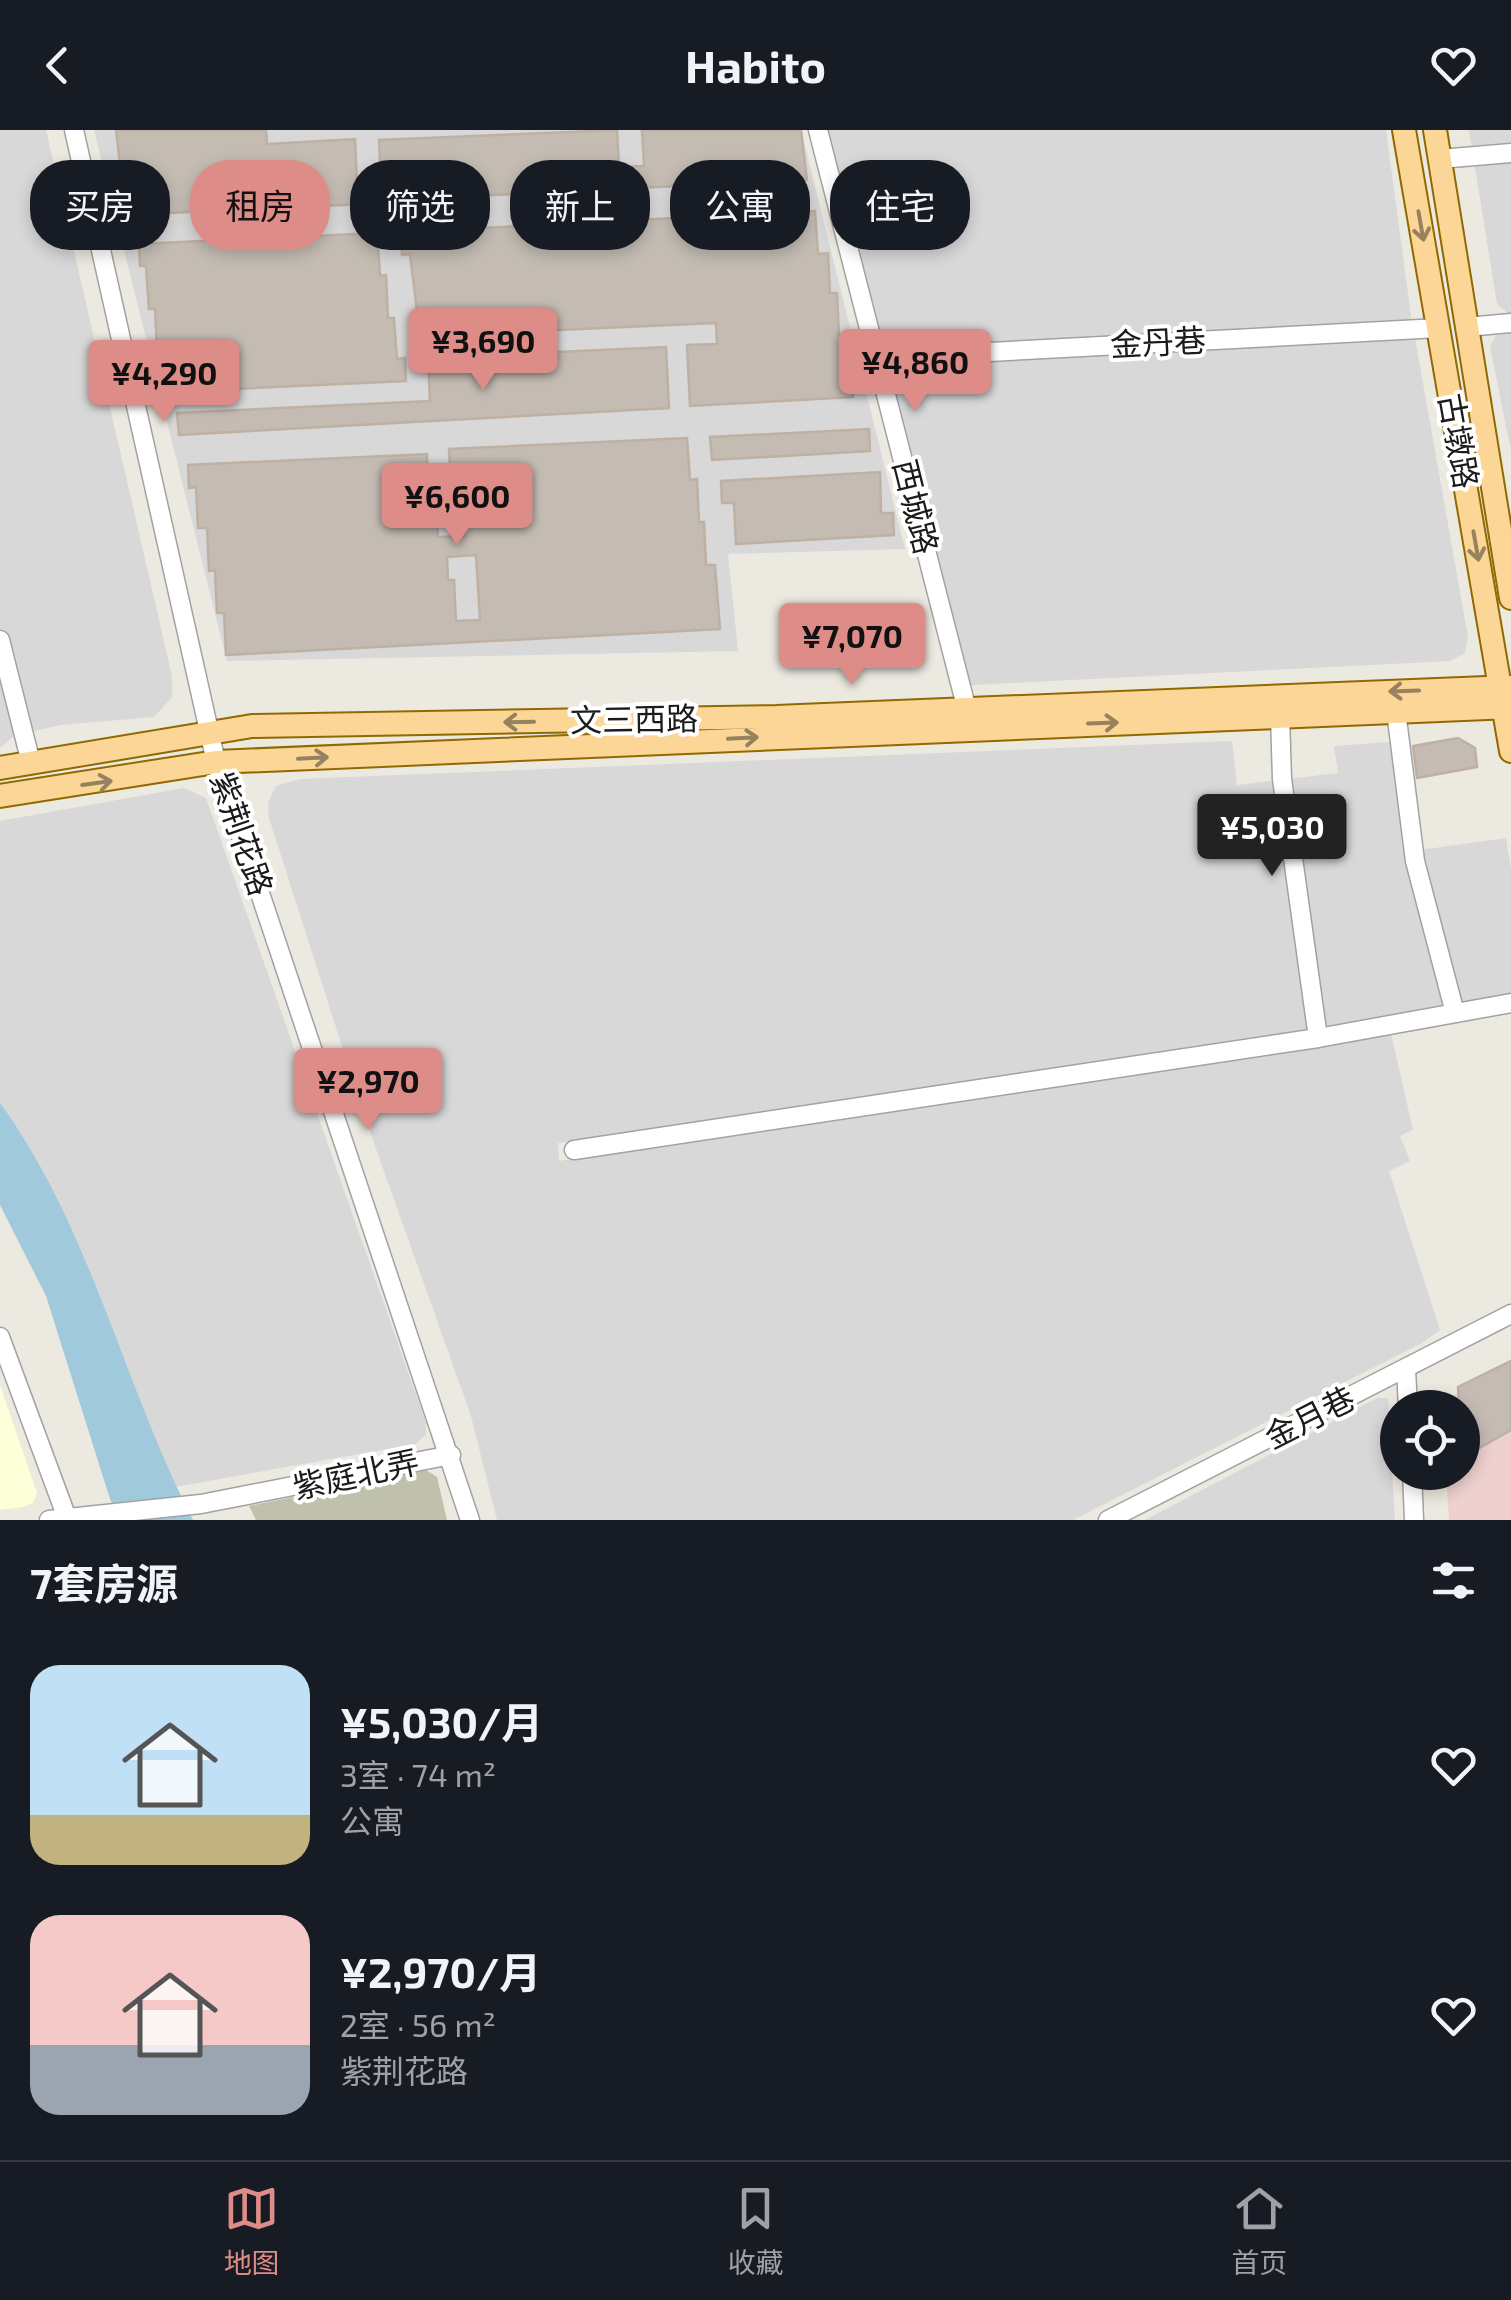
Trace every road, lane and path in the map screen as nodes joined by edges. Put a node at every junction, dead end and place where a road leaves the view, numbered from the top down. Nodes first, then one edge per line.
1 (74, 130) edge
2 (818, 130) edge
3 (1404, 130) edge
4 (1436, 130) edge
5 (1511, 153) edge
6 (1440, 158) junction
7 (1511, 323) edge
8 (1467, 327) junction
9 (1438, 328) junction
10 (877, 358) junction
11 (1511, 598) edge
12 (0, 640) edge
13 (1506, 697) edge
14 (966, 710) junction
15 (1396, 711) junction
16 (1280, 716) junction
17 (207, 730) junction
18 (1511, 752) edge
19 (216, 762) junction
20 (30, 763) junction
21 (0, 768) edge
22 (0, 796) edge
23 (1511, 1003) edge
24 (1456, 1013) junction
25 (1318, 1038) junction
26 (574, 1150) dead end
27 (1511, 1314) edge
28 (0, 1337) edge
29 (1406, 1368) junction
30 (1407, 1390) edge
31 (452, 1455) junction
32 (1413, 1490) edge
33 (58, 1519) edge
34 (470, 1520) edge
35 (1108, 1520) edge
36 (1414, 1520) edge

1 - 17 street, 紫荆花路
2 - 10 street, 西城路
3 -> 9 main road, 古墩路
4 - 6 main road, 古墩路
5 - 6 street
6 - 8 main road, 古墩路
7 - 8 street
8 - 11 main road, 古墩路
9 - 10 street, 金丹巷
9 -> 13 main road, 古墩路
10 - 14 street, 西城路
12 - 20 street
13 -> 14 main road, 文三西路
13 - 15 main road, 文三西路
13 - 18 main road, 古墩路
14 -> 17 main road, 文三西路
15 - 16 main road, 文三西路
15 - 24 street
19 -> 16 main road, 文三西路
16 - 25 street
17 - 19 street, 紫荆花路
17 - 20 main road, 文三西路
22 -> 19 main road, 文三西路
19 - 31 street, 紫荆花路
20 - 21 main road, 文三西路
23 - 24 street
24 - 25 street
25 - 26 street
27 - 29 street, 金月巷
28 - 33 street
29 - 30 street
29 - 35 street, 金月巷
31 - 33 street, 紫庭北弄
31 - 34 street, 紫荆花路
32 - 36 street

